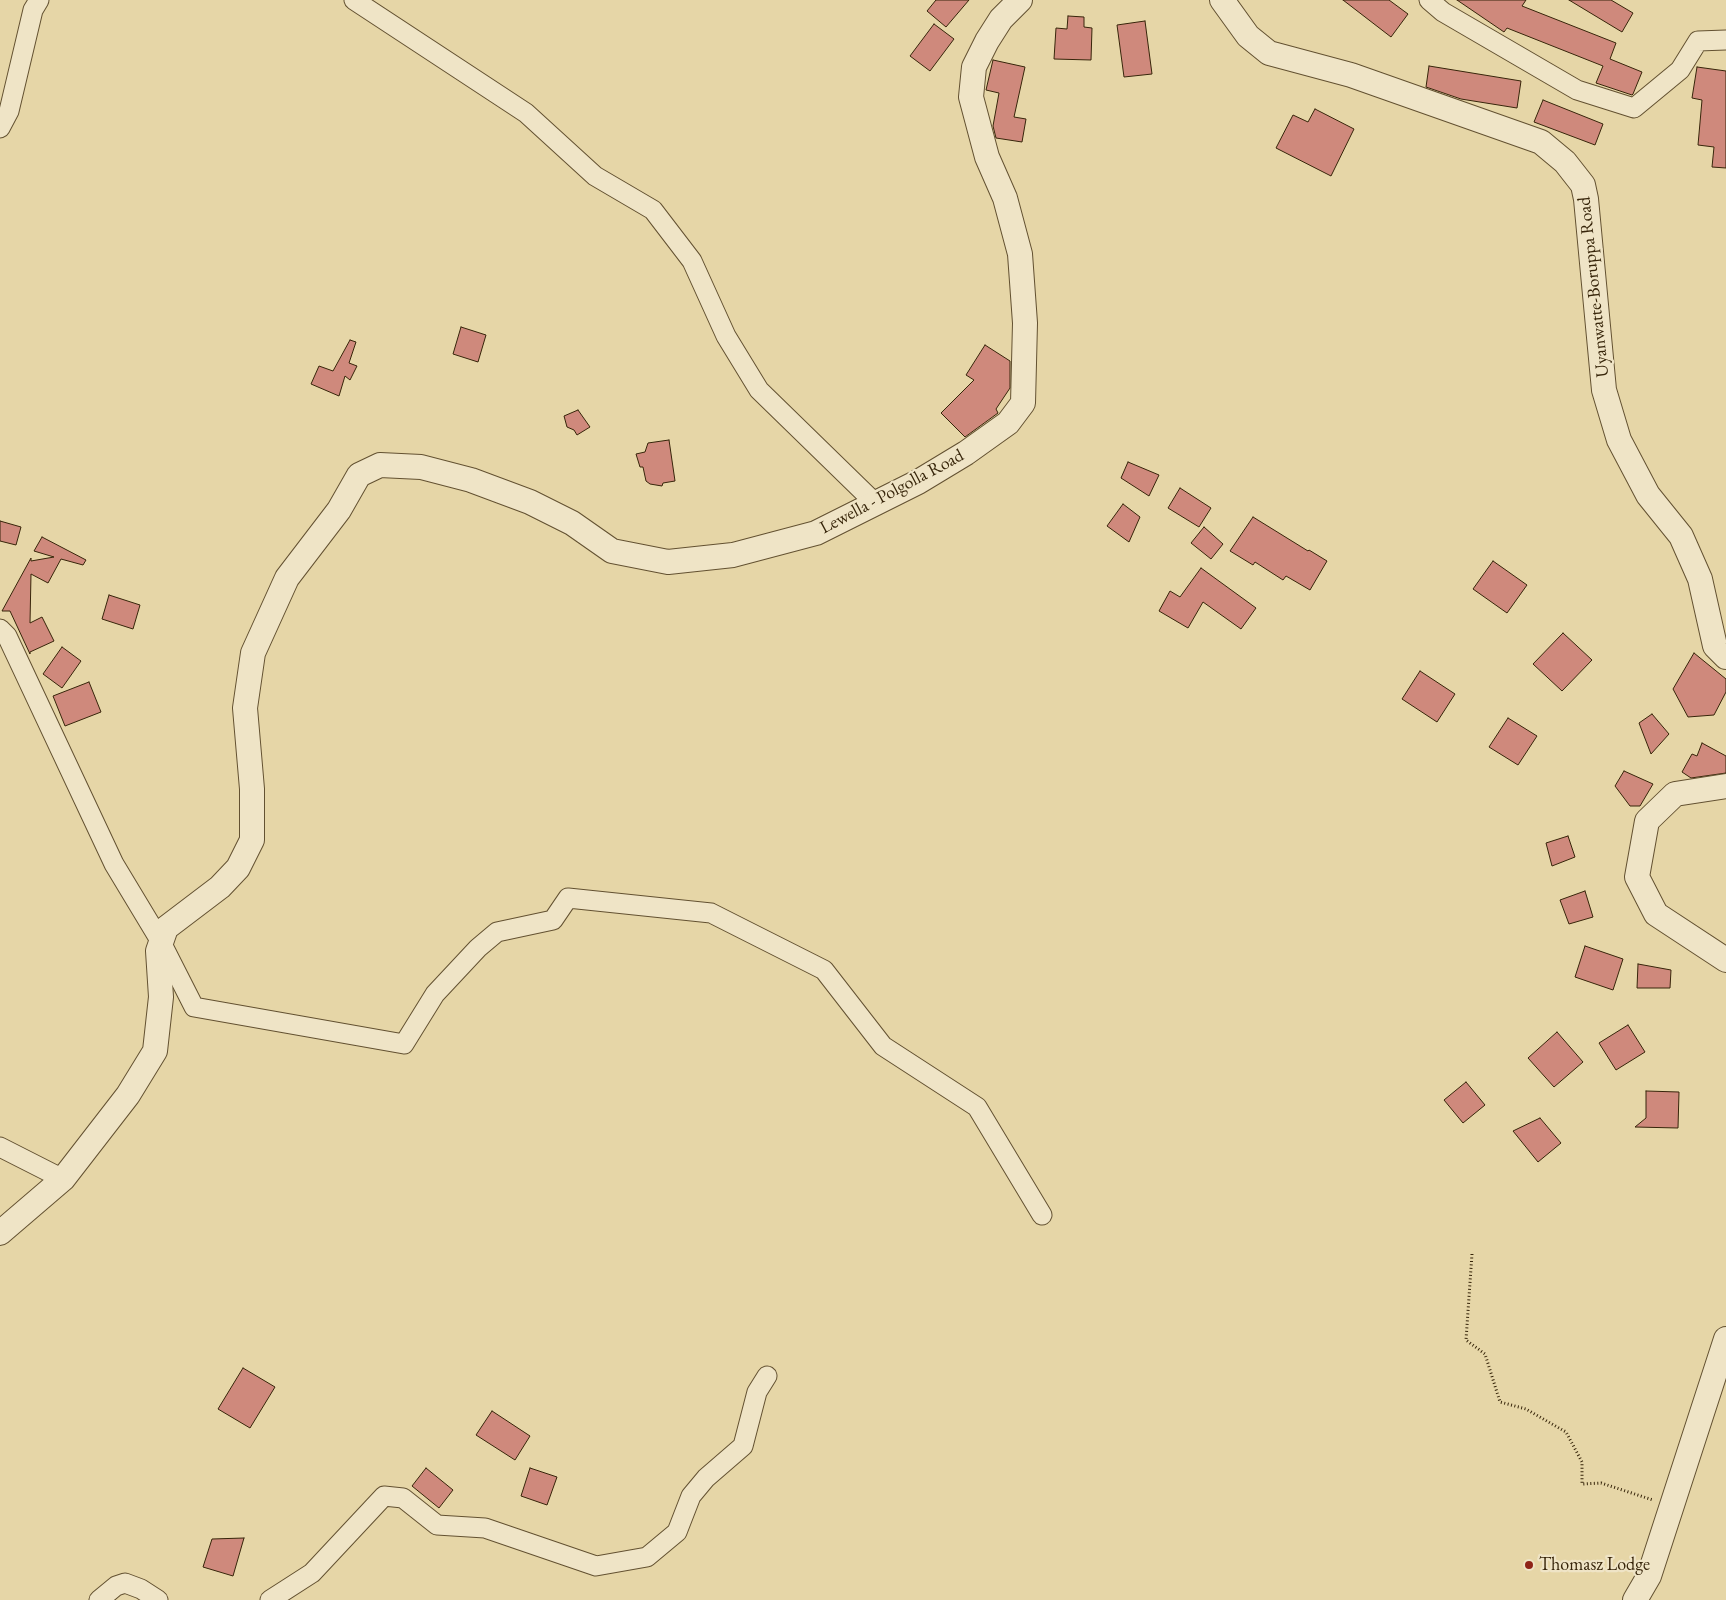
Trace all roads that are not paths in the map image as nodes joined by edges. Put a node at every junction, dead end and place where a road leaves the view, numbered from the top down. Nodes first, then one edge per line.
1 (39, 0) edge
2 (354, 0) edge
3 (1020, 0) edge
4 (1222, 0) edge
5 (1429, 0) edge
6 (1726, 40) edge
7 (0, 128) edge
8 (876, 504) junction
9 (0, 629) edge
10 (1726, 657) edge
11 (1726, 786) edge
12 (161, 942) junction
13 (1726, 960) edge
14 (0, 1147) edge
15 (63, 1179) junction
16 (1042, 1215) dead end
17 (0, 1233) edge
18 (1726, 1339) edge
19 (767, 1376) dead end
20 (99, 1600) edge
21 (158, 1600) edge
22 (270, 1600) edge
23 (1635, 1600) edge

1 - 7 street
2 - 8 street
3 - 8 street, Lewella - Polgolla Road
4 - 10 street, Uyanwatte-Boruppa Road
5 - 6 street
8 - 12 street, Lewella - Polgolla Road
9 - 12 street
11 - 13 street
12 - 15 street, Lewella - Polgolla Road
12 - 16 street
14 - 15 street
15 - 17 street, Lewella - Polgolla Road
18 - 23 street
19 - 22 street
20 - 21 street

